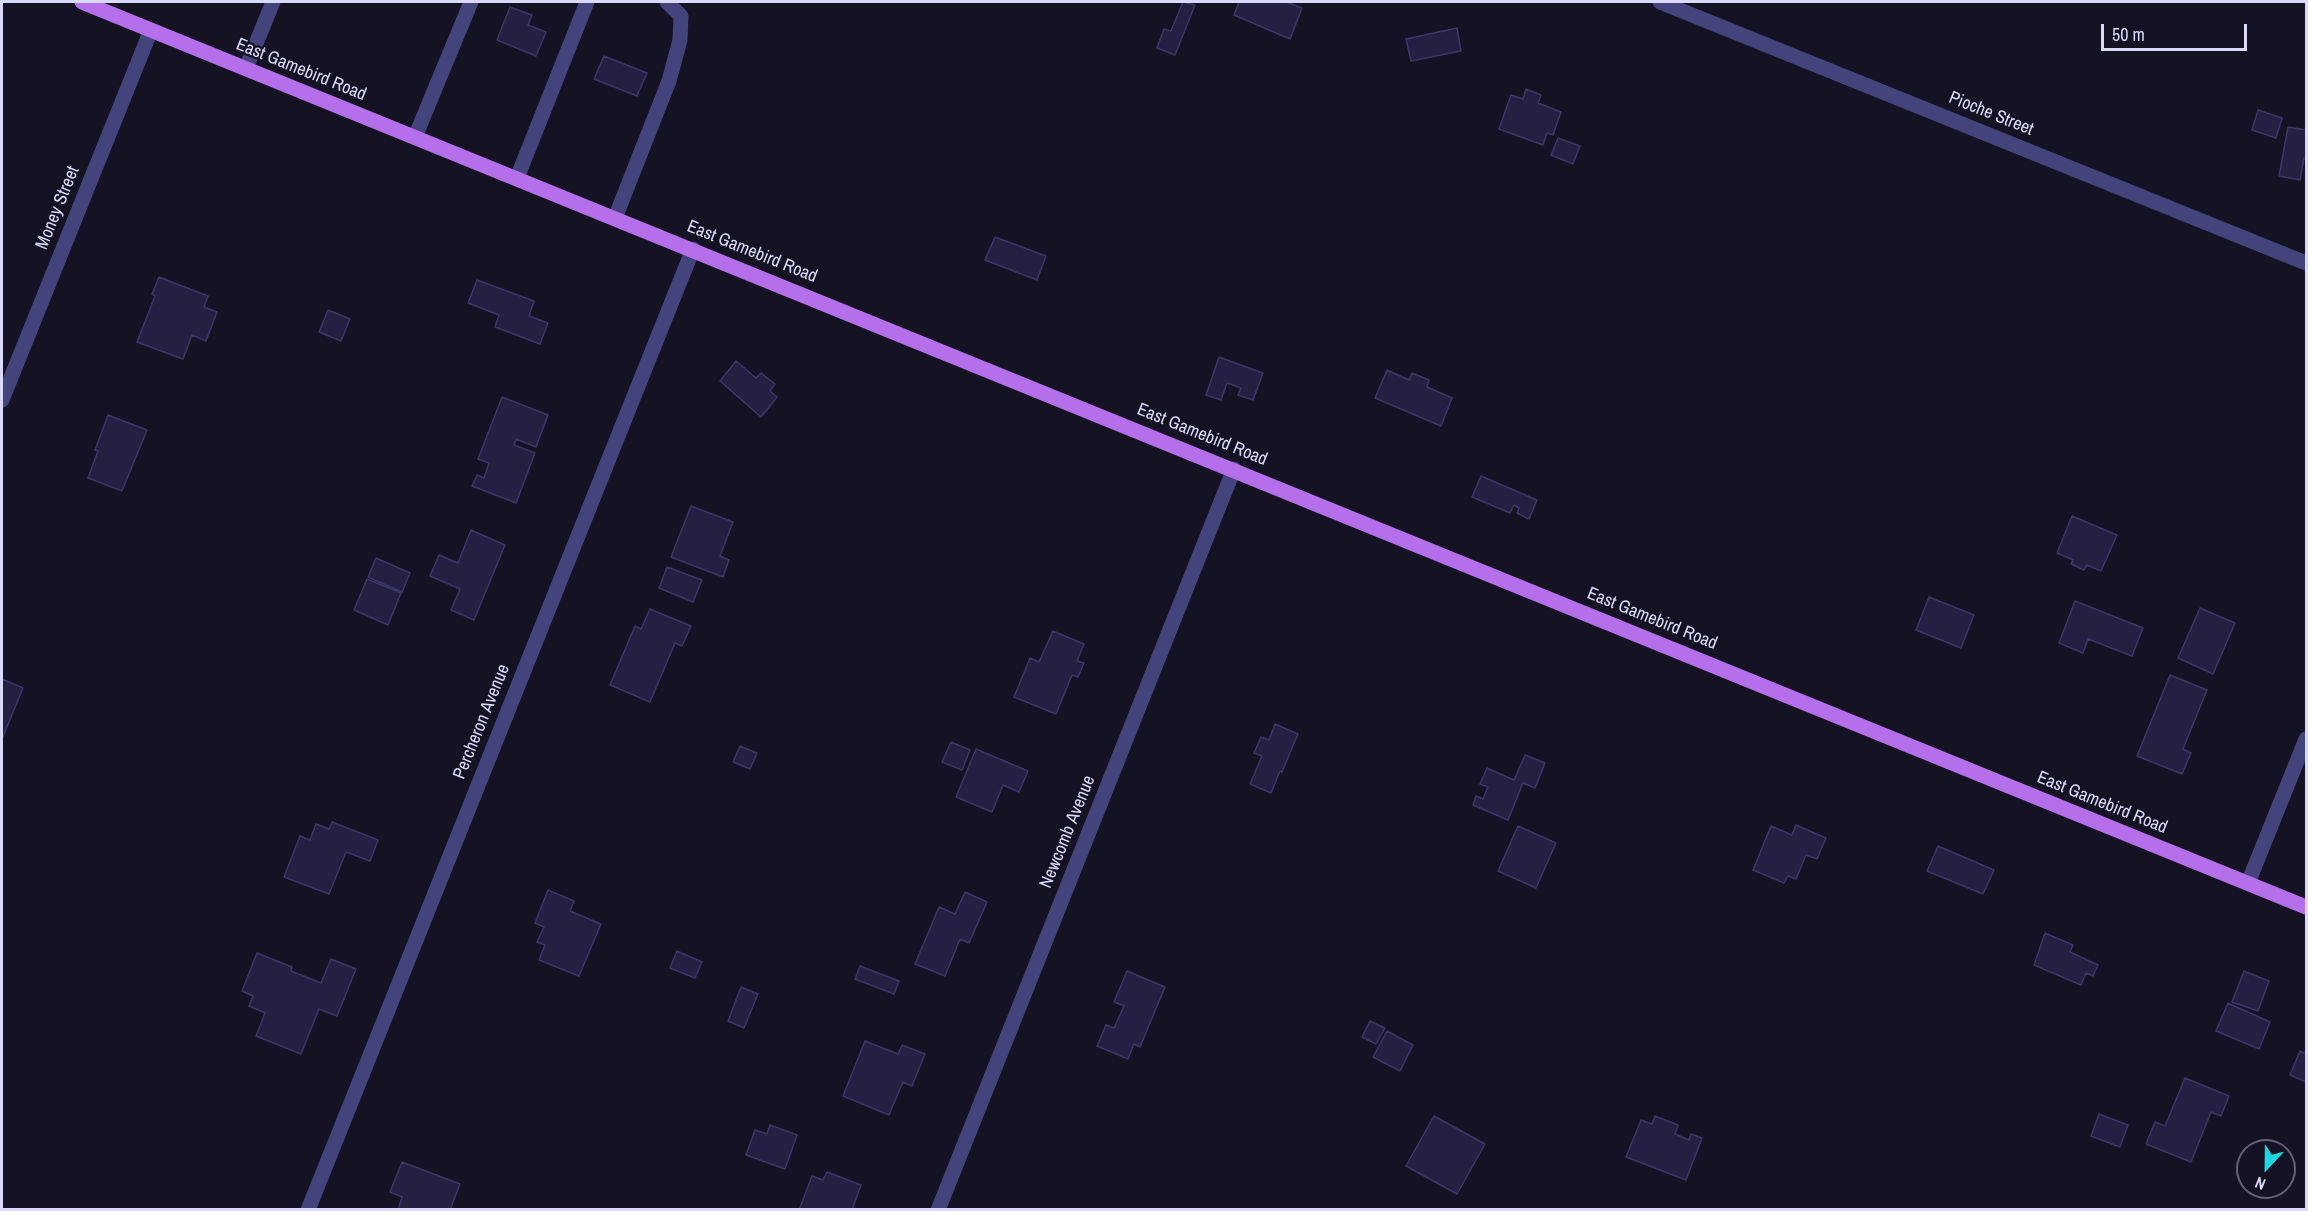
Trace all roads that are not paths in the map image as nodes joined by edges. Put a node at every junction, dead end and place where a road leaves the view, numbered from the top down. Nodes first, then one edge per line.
1 (83, 2) edge
2 (273, 2) edge
3 (471, 2) edge
4 (588, 2) edge
5 (667, 2) edge
6 (1660, 2) edge
7 (151, 30) junction
8 (246, 68) junction
9 (415, 137) junction
10 (517, 178) junction
11 (615, 218) junction
12 (693, 249) junction
13 (2307, 263) edge
14 (2, 400) edge
15 (1234, 470) junction
16 (2307, 739) edge
17 (2248, 883) junction
18 (2307, 907) edge
19 (309, 1209) edge
20 (938, 1209) edge

1 - 7 main road, East Gamebird Road
2 - 8 street
3 - 9 street
4 - 10 street
5 - 11 street
6 - 13 street, Pioche Street
7 - 8 main road, East Gamebird Road
7 - 14 street, Money Street
8 - 9 main road, East Gamebird Road
9 - 10 main road, East Gamebird Road
10 - 11 main road, East Gamebird Road
11 - 12 main road, East Gamebird Road
12 - 15 main road, East Gamebird Road
12 - 19 street, Percheron Avenue
15 - 17 main road, East Gamebird Road
15 - 20 street, Newcomb Avenue
16 - 17 street
17 - 18 main road, East Gamebird Road

